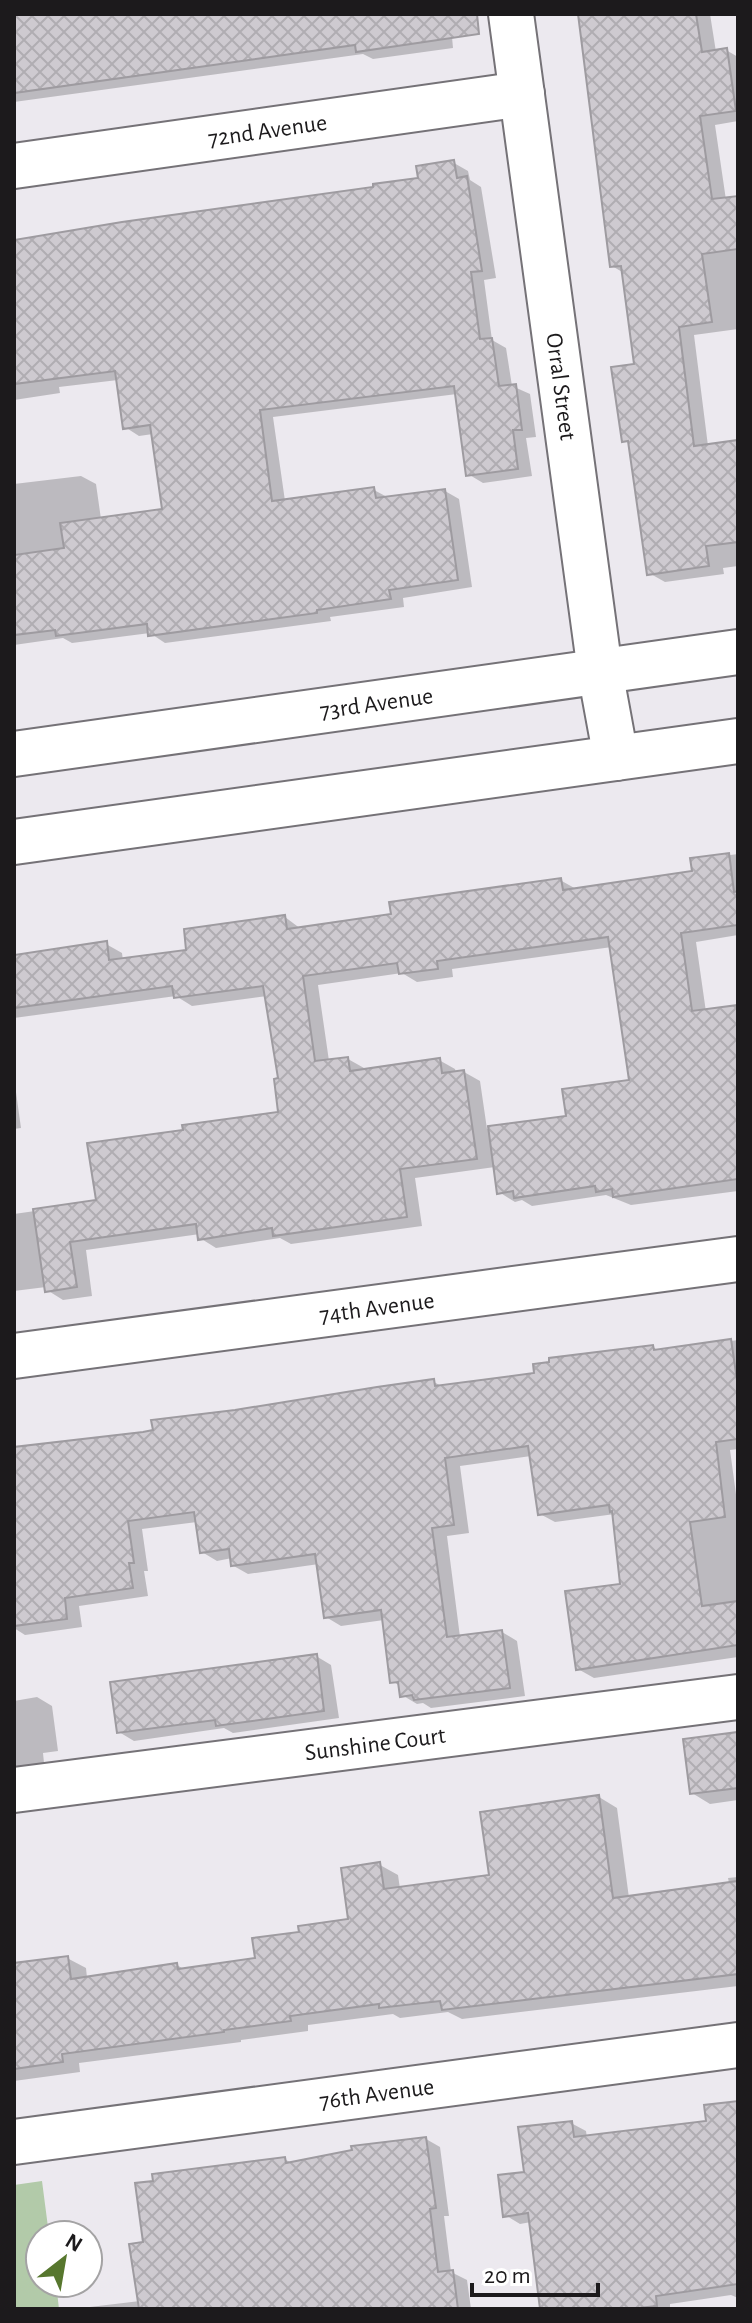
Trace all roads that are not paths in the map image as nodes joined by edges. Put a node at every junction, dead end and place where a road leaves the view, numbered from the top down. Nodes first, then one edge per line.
1 (511, 14) edge
2 (522, 94) junction
3 (14, 166) edge
4 (738, 652) edge
5 (600, 671) junction
6 (738, 741) edge
7 (14, 754) edge
8 (616, 758) junction
9 (14, 842) edge
10 (738, 1259) edge
11 (14, 1356) edge
12 (738, 1697) edge
13 (14, 1790) edge
14 (738, 2045) edge
15 (14, 2142) edge

1 - 2 street, Orral Street
2 - 3 street, 72nd Avenue
2 - 5 street, Orral Street
4 - 5 street, 73rd Avenue
5 - 7 street, 73rd Avenue
5 - 8 street, Orral Street
6 - 8 street
8 - 9 street
10 - 11 street, 74th Avenue
12 - 13 street, Sunshine Court
14 - 15 street, 76th Avenue

